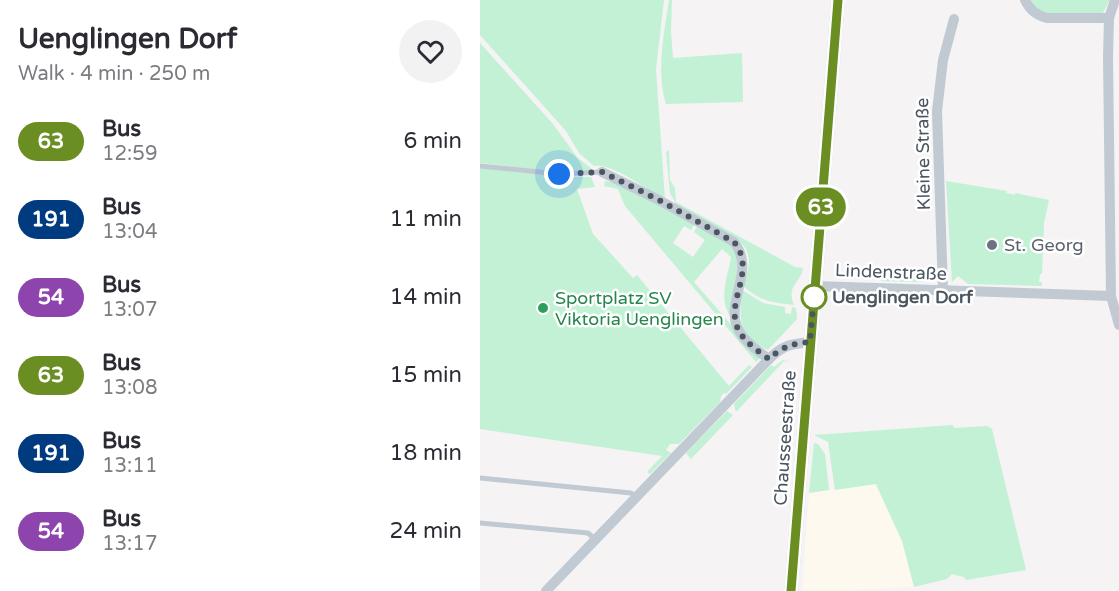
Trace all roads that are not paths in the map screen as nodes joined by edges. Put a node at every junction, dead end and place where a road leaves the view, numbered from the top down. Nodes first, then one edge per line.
1 (838, 0) edge
2 (1025, 0) edge
3 (1115, 0) edge
4 (1109, 18) junction
5 (954, 19) dead end
6 (480, 166) edge
7 (602, 172) joint
8 (1115, 238) edge
9 (814, 286) junction
10 (944, 290) junction
11 (1111, 296) junction
12 (1119, 325) edge
13 (810, 342) junction
14 (769, 359) junction
15 (480, 478) edge
16 (637, 498) junction
17 (480, 523) edge
18 (596, 541) junction
19 (546, 591) edge
20 (791, 591) edge

1 - 9 main road, Chausseestraße
2 - 4 street
3 - 4 street
4 - 8 street
5 - 10 street, Kleine Straße
6 - 7 lane
7 - 14 street
8 - 11 street
9 - 10 street, Lindenstraße
9 - 13 main road, Chausseestraße
10 - 11 street, Lindenstraße
11 - 12 street
13 - 14 street
13 - 20 main road, Chausseestraße
14 - 16 street
15 - 16 lane
16 - 18 street
17 - 18 lane
18 - 19 street

